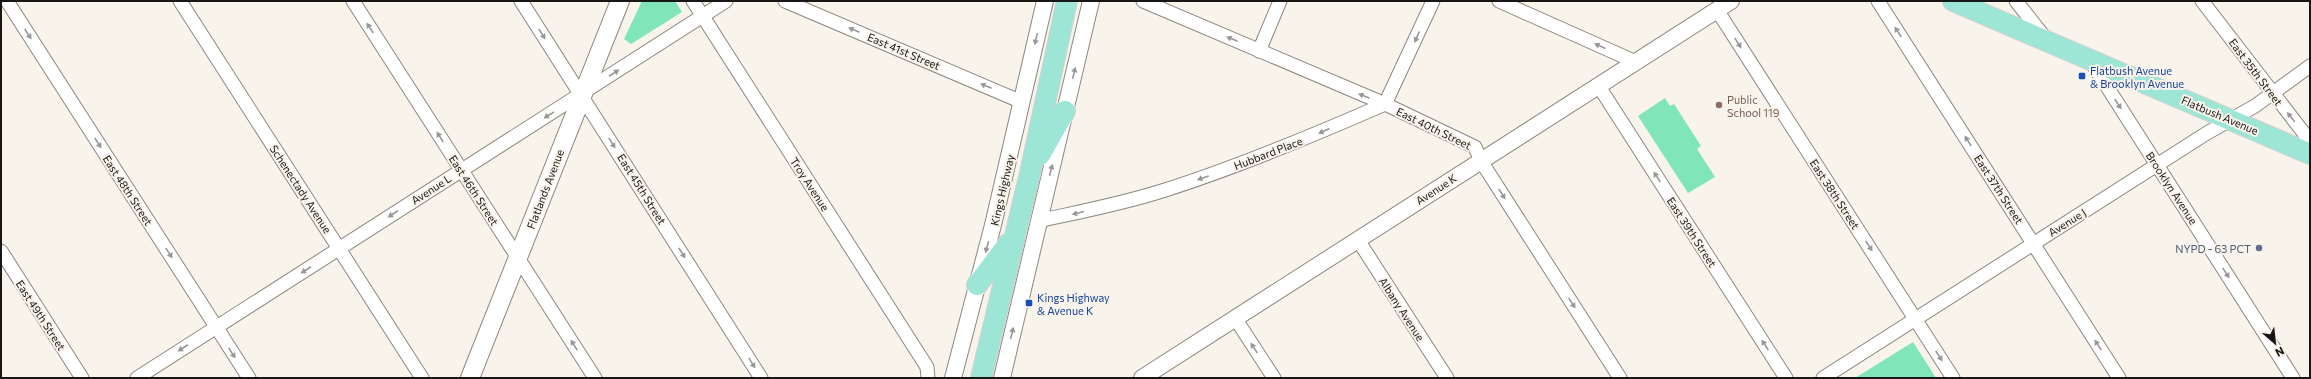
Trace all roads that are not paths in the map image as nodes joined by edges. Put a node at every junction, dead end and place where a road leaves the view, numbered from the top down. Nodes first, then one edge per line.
1 (7, 1) edge
2 (180, 1) edge
3 (353, 1) edge
4 (521, 1) edge
5 (620, 1) edge
6 (693, 1) edge
7 (726, 1) edge
8 (785, 1) edge
9 (1045, 1) edge
10 (1067, 1) edge
11 (1090, 1) edge
12 (1143, 1) edge
13 (1280, 1) edge
14 (1433, 1) edge
15 (1499, 1) edge
16 (1731, 1) edge
17 (1878, 1) edge
18 (1953, 1) edge
19 (2016, 1) edge
20 (2202, 1) edge
21 (1717, 10) junction
22 (702, 16) junction
23 (2048, 42) junction
24 (1259, 51) junction
25 (2090, 60) junction
26 (1636, 62) junction
27 (2310, 66) edge
28 (1598, 85) junction
29 (2272, 93) junction
30 (582, 95) junction
31 (1022, 102) junction
32 (1385, 104) junction
33 (1065, 111) junction
34 (2231, 120) junction
35 (2310, 141) edge
36 (2310, 154) edge
37 (1480, 161) junction
38 (2157, 165) junction
39 (462, 170) junction
40 (1030, 172) junction
41 (1038, 221) junction
42 (1012, 240) junction
43 (1358, 240) junction
44 (2034, 244) junction
45 (339, 249) junction
46 (1, 252) edge
47 (518, 258) junction
48 (977, 285) junction
49 (1235, 318) junction
50 (1915, 319) junction
51 (216, 327) junction
52 (928, 373) edge
53 (1004, 376) edge
54 (82, 378) edge
55 (137, 378) edge
56 (249, 378) edge
57 (422, 378) edge
58 (470, 378) edge
59 (595, 378) edge
60 (762, 378) edge
61 (953, 378) edge
62 (980, 378) edge
63 (1142, 378) edge
64 (1274, 378) edge
65 (1447, 378) edge
66 (1620, 378) edge
67 (1786, 378) edge
68 (1823, 378) edge
69 (1953, 378) edge
70 (2119, 378) edge
71 (2293, 378) edge

1 -> 51 street, East 48th Street
2 - 45 street, Schenectady Avenue
39 -> 3 street, East 46th Street
4 -> 30 street, East 45th Street
5 - 30 main road, Flatlands Avenue
6 - 22 street, Troy Avenue
7 - 22 street, Avenue L
31 -> 8 street, East 41st Street
9 -> 31 street, Kings Highway
10 - 40 main road, Kings Highway
33 -> 11 street
24 -> 12 street, East 40th Street
13 - 24 street
14 -> 32 street
26 -> 15 street
16 - 21 street, Avenue K
44 -> 17 street, East 37th Street
18 - 23 main road, Flatbush Avenue
19 - 23 street
20 - 29 street, East 35th Street
21 - 26 street, Avenue K
21 -> 50 street, East 38th Street
30 -> 22 street, Avenue L
22 - 52 street, Troy Avenue
23 - 25 main road, Flatbush Avenue
32 -> 24 street, East 40th Street
25 - 34 main road, Flatbush Avenue
25 -> 38 street, Brooklyn Avenue
26 - 28 street, Avenue K
27 - 29 street, Avenue J
28 - 37 street, Avenue K
67 -> 28 street, East 39th Street
29 - 34 street, Avenue J
35 -> 29 street, East 35th Street
30 -> 39 street, Avenue L
30 - 47 main road, Flatlands Avenue
30 -> 60 street, East 45th Street
31 -> 48 street, Kings Highway
32 - 37 street, East 40th Street
32 -> 41 street, Hubbard Place
33 - 40 main road
41 -> 33 street
34 - 36 main road, Flatbush Avenue
34 - 38 street, Avenue J
37 - 43 street, Avenue K
37 -> 66 street, East 40th Street
38 - 44 street, Avenue J
38 -> 71 street, Brooklyn Avenue
39 -> 45 street, Avenue L
39 - 47 street, East 46th Street
40 - 42 main road, Kings Highway
53 -> 41 street
42 - 48 main road
42 - 62 main road, Kings Highway
43 - 49 street, Avenue K
43 - 65 street, Albany Avenue
44 - 50 street, Avenue J
70 -> 44 street, East 37th Street
45 -> 51 street, Avenue L
45 - 57 street, Schenectady Avenue
46 - 54 street, East 49th Street
47 - 58 main road, Flatlands Avenue
59 -> 47 street, East 46th Street
48 - 61 street, Kings Highway
49 - 63 street, Avenue K
64 -> 49 street
50 - 68 street, Avenue J
50 -> 69 street, East 38th Street
51 -> 55 street, Avenue L
51 -> 56 street, East 48th Street

